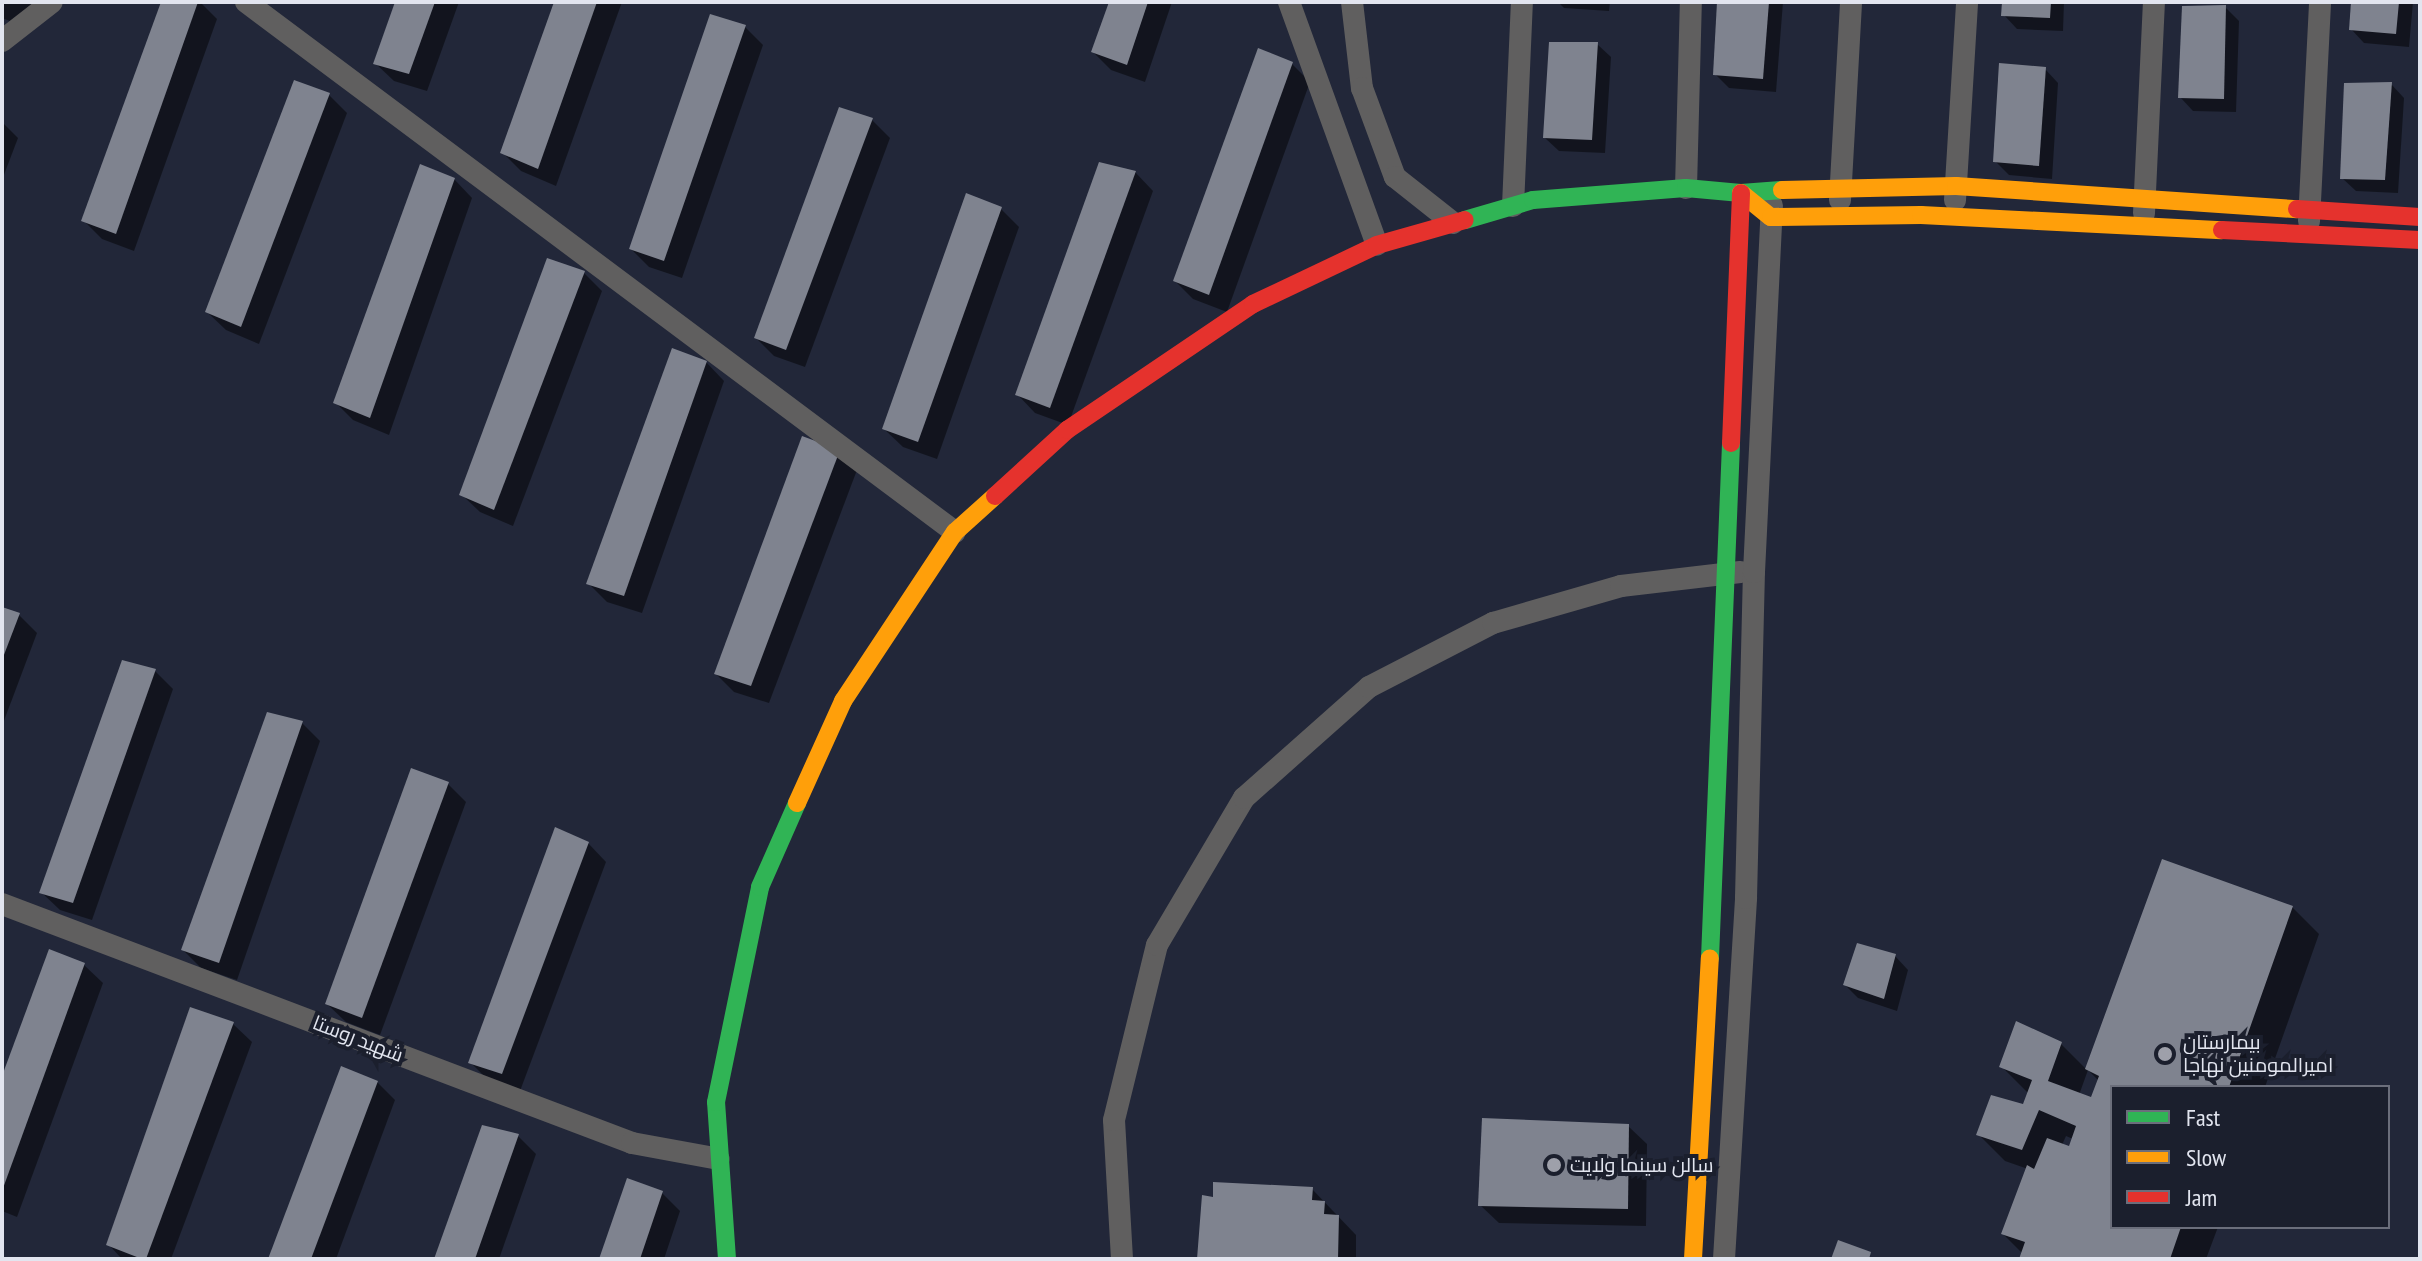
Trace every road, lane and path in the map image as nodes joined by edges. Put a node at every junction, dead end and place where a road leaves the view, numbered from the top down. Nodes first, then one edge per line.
1 (52, 2) edge
2 (246, 2) edge
3 (1289, 2) edge
4 (1352, 2) edge
5 (1522, 2) edge
6 (1691, 2) edge
7 (1851, 2) edge
8 (1967, 2) edge
9 (2154, 2) edge
10 (2320, 2) edge
11 (2, 41) edge
12 (1840, 186) junction
13 (1956, 186) junction
14 (1686, 188) junction
15 (1772, 188) junction
16 (1741, 193) junction
17 (2145, 199) junction
18 (1513, 206) junction
19 (2310, 210) junction
20 (1839, 216) junction
21 (1954, 216) junction
22 (1771, 217) junction
23 (2420, 217) edge
24 (1453, 223) junction
25 (2142, 225) junction
26 (2307, 234) junction
27 (2420, 240) edge
28 (1377, 245) junction
29 (955, 532) junction
30 (1724, 571) junction
31 (1754, 572) junction
32 (2, 904) edge
33 (719, 1159) junction
34 (727, 1259) edge
35 (1122, 1259) edge
36 (1693, 1259) edge
37 (1724, 1259) edge

1 - 11 street
2 - 29 street
3 - 28 street
4 - 24 street
5 - 18 street
6 - 14 street
7 - 12 street
8 - 13 street
9 - 17 street
10 - 19 street
12 - 13 street
12 - 15 street
12 - 20 street
13 - 17 street
13 - 21 street
14 - 16 street
14 - 18 street
15 - 16 street
15 - 22 street
16 - 22 street
16 - 30 street
17 - 19 street
17 - 25 street
18 - 24 street
19 - 23 street
19 - 26 street
20 - 21 street
20 - 22 street
21 - 25 street
22 - 31 street
24 - 28 street
25 - 26 street
26 - 27 street
28 - 29 street
29 - 33 street
30 - 31 street
30 - 35 street
30 - 36 street
31 - 37 street
32 - 33 street, شهید روستا
33 - 34 street

